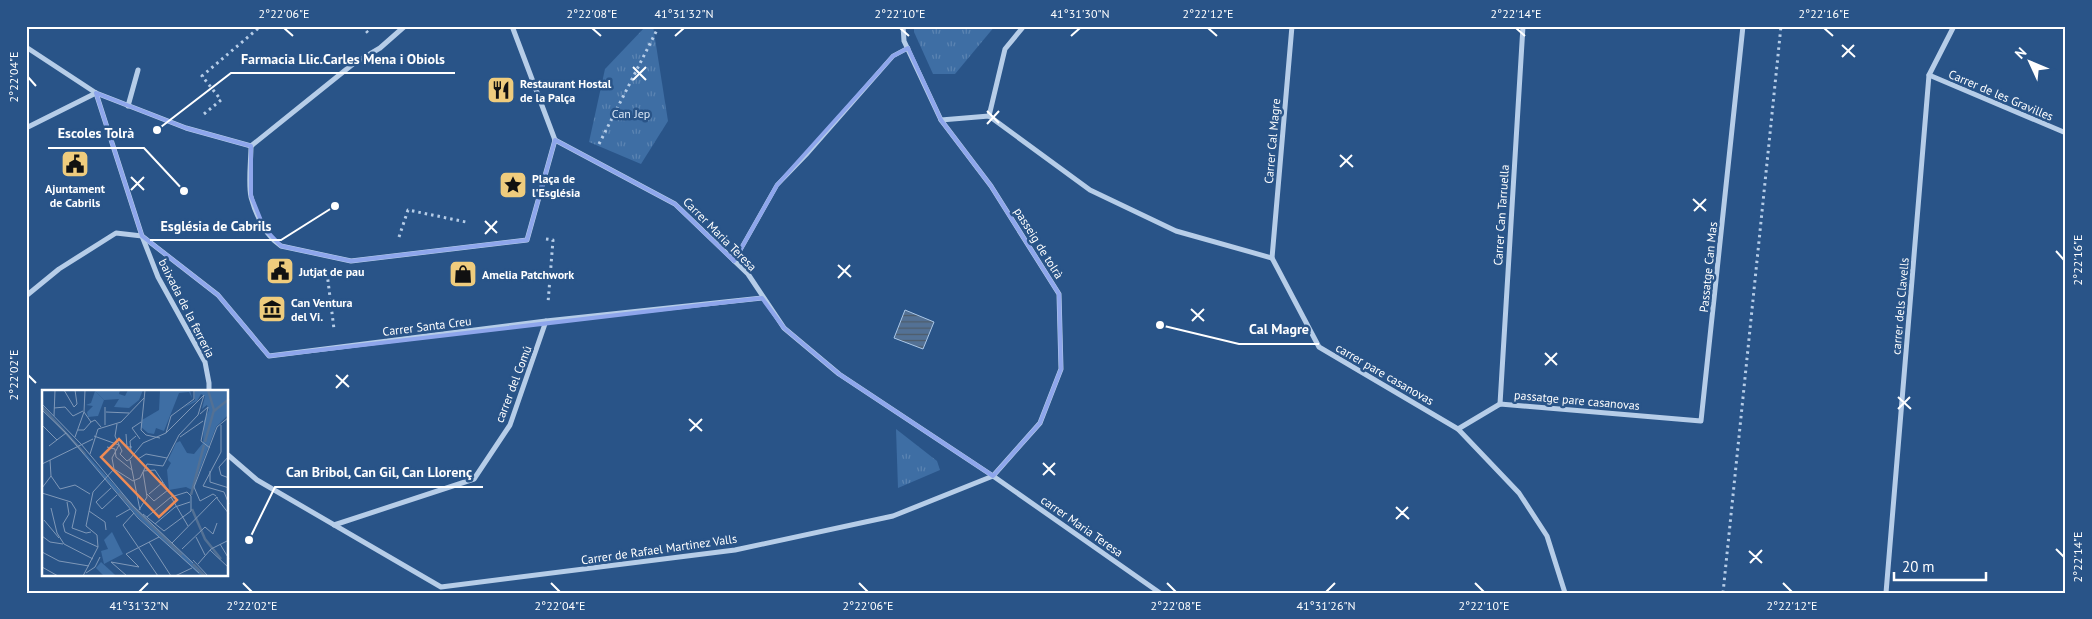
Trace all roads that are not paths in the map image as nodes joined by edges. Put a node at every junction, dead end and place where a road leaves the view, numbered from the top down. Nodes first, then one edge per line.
1 (405, 26) edge
2 (512, 26) edge
3 (903, 26) edge
4 (1024, 26) edge
5 (1292, 26) edge
6 (1523, 26) edge
7 (1743, 26) edge
8 (1954, 26) edge
9 (26, 46) edge
10 (908, 48) junction
11 (138, 70) dead end
12 (1929, 75) junction
13 (96, 93) junction
14 (128, 106) junction
15 (989, 116) junction
16 (941, 120) junction
17 (26, 128) edge
18 (2066, 133) edge
19 (555, 140) junction
20 (251, 146) junction
21 (142, 236) junction
22 (1272, 258) junction
23 (734, 261) junction
24 (26, 296) edge
25 (762, 298) junction
26 (546, 321) junction
27 (208, 390) edge
28 (1500, 404) junction
29 (1701, 421) joint
30 (1458, 429) junction
31 (229, 456) edge
32 (993, 476) junction
33 (334, 524) junction
34 (441, 590) edge
35 (1160, 593) edge
36 (1565, 593) edge
37 (1886, 593) edge

1 - 20 street
2 - 19 street
3 - 10 street, passeig de tolrà
4 - 15 street
5 - 22 street, Carrer Cal Magre
6 - 28 street, Carrer Can Tarruella
7 - 29 street, Passatge Can Mas
8 - 12 street, carrer dels Clavells
9 - 13 street
10 - 16 street, passeig de tolrà
10 - 23 street
11 - 14 street
12 - 18 street, Carrer de les Gravilles
12 - 37 street, carrer dels Clavells
13 - 14 street
13 - 17 street
13 - 21 street, baixada de la ferreria
14 - 20 street
15 - 16 street
15 - 22 street
16 - 32 street, passeig de tolrà
19 - 20 street
19 - 23 street, Carrer Maria Teresa
21 - 24 street
21 - 26 street, Carrer Santa Creu
21 - 27 street, baixada de la ferreria
22 - 30 street, carrer pare casanovas
23 - 25 street, Carrer Maria Teresa
25 - 26 street, Carrer Santa Creu
25 - 32 street, Carrer Maria Teresa
26 - 33 street, carrer del Comú
28 - 29 street, passatge pare casanovas
28 - 30 street, passatge pare casanovas
30 - 36 street
31 - 33 street
32 - 34 street, Carrer de Rafael Martinez Valls
32 - 35 street, carrer Maria Teresa
33 - 34 street, Carrer de Rafael Martinez Valls

